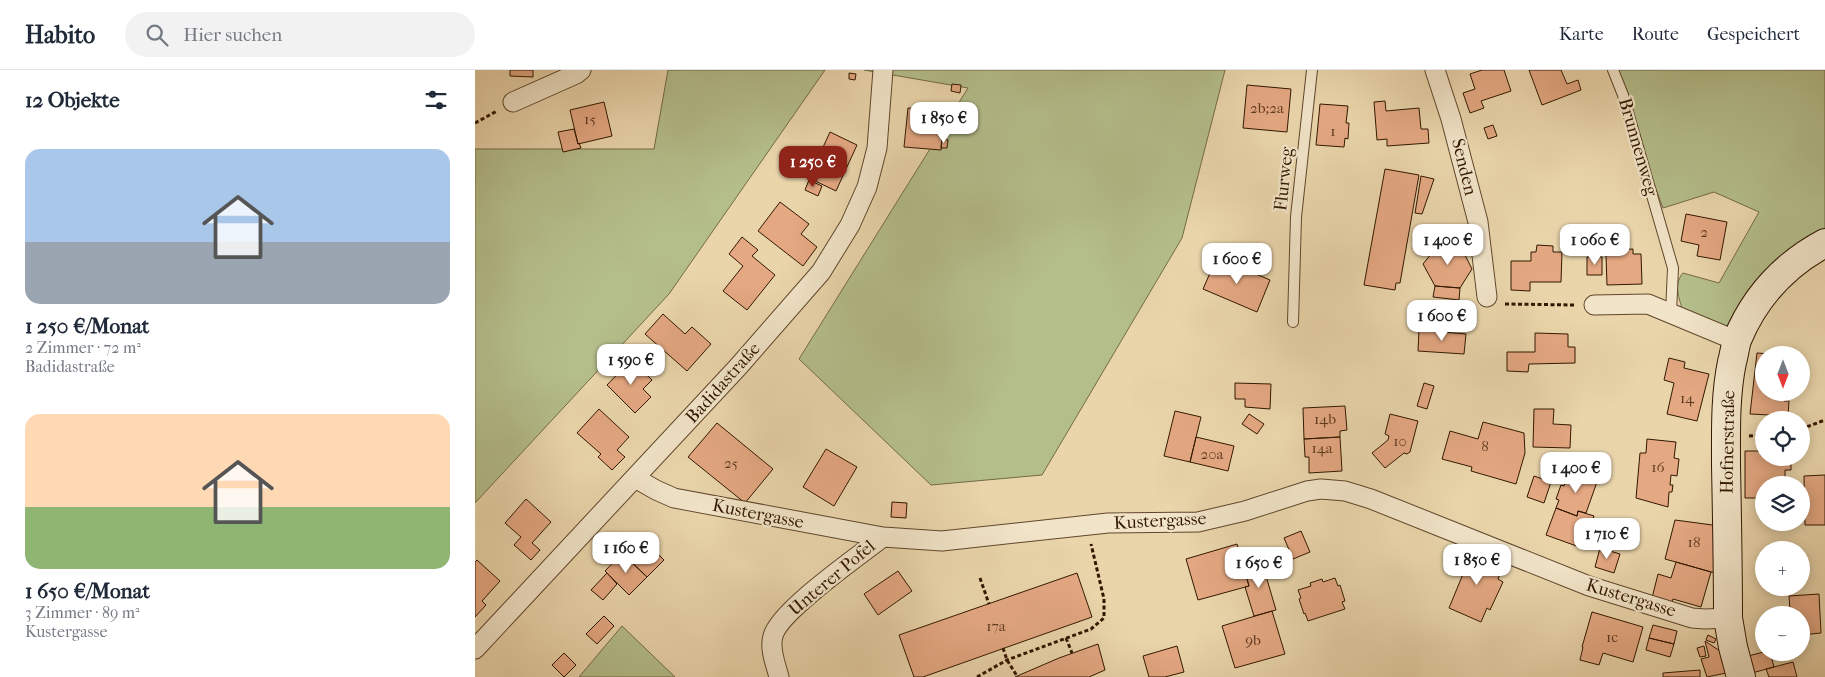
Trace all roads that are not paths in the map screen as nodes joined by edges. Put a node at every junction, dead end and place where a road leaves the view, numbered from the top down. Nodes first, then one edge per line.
1 (581, 70) edge
2 (883, 70) edge
3 (1312, 70) edge
4 (1435, 70) edge
5 (1613, 70) edge
6 (513, 102) road end
7 (1825, 243) edge
8 (1495, 300) road end
9 (1594, 305) road end
10 (1671, 313) junction
11 (1293, 322) dead end
12 (1737, 341) junction
13 (635, 478) junction
14 (883, 537) junction
15 (1728, 618) junction
16 (475, 649) edge
17 (779, 677) edge
18 (1741, 677) edge

1 - 6 street
2 - 13 street, Badidastraße
3 - 11 lane, Flurweg
4 - 8 street, Senden
5 - 10 lane, Brunnenweg
7 - 12 main road, Hofnerstraße
9 - 10 street
10 - 12 street
12 - 15 main road, Hofnerstraße
13 - 14 street, Kustergasse
13 - 16 street, Badidastraße
14 - 15 street, Kustergasse
14 - 17 street, Unterer Pofel
15 - 18 main road, Hofnerstraße

